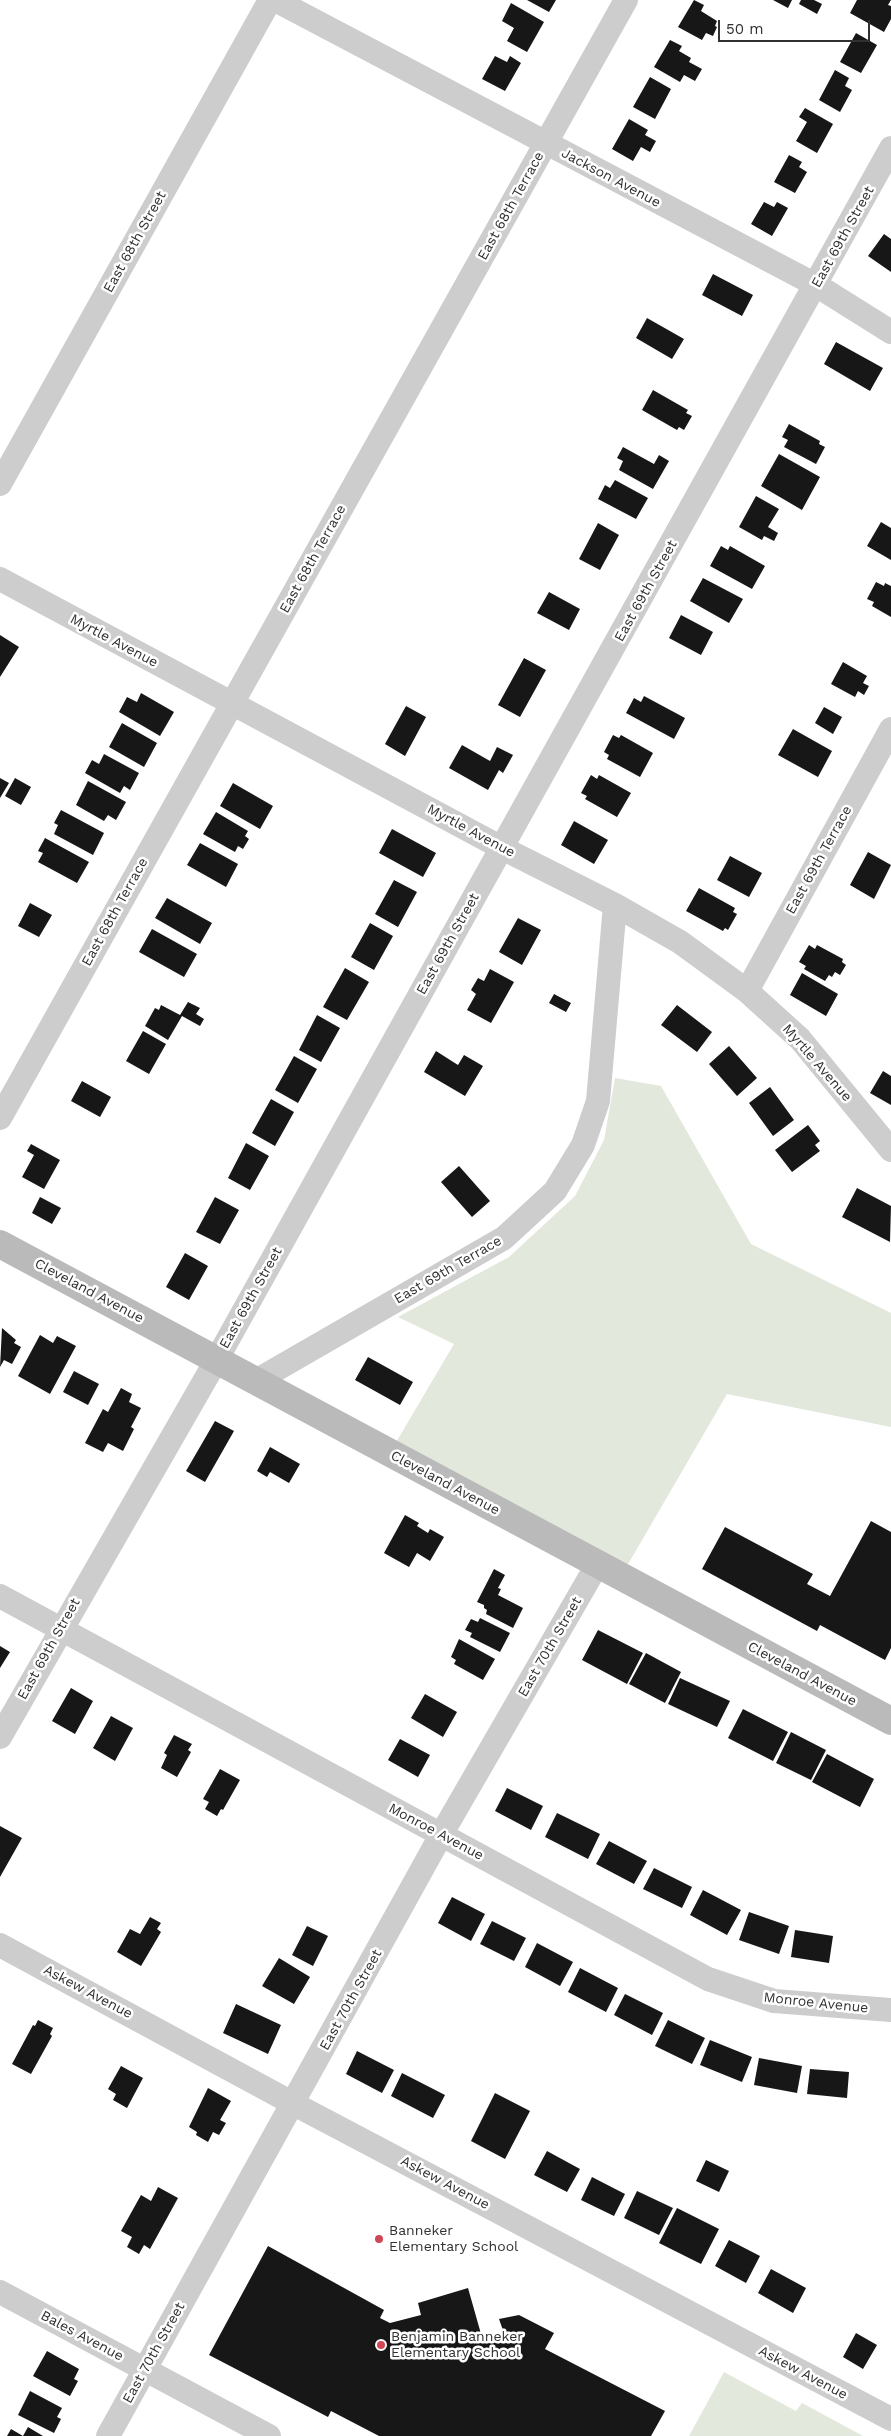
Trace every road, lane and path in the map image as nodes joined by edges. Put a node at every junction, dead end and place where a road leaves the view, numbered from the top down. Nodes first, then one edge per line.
1 (270, 0) edge
2 (275, 0) edge
3 (626, 0) edge
4 (546, 144) junction
5 (891, 148) edge
6 (816, 286) junction
7 (891, 332) edge
8 (0, 484) edge
9 (0, 579) edge
10 (231, 704) junction
11 (891, 729) edge
12 (502, 848) junction
13 (615, 905) junction
14 (747, 991) junction
15 (0, 1118) edge
16 (891, 1150) edge
17 (0, 1244) edge
18 (216, 1359) junction
19 (256, 1381) junction
20 (597, 1565) junction
21 (0, 1596) edge
22 (60, 1629) junction
23 (891, 1721) edge
24 (0, 1737) edge
25 (441, 1835) junction
26 (0, 1945) edge
27 (891, 2010) edge
28 (294, 2104) junction
29 (0, 2292) edge
30 (145, 2370) junction
31 (891, 2419) edge
32 (108, 2436) edge
33 (269, 2436) edge

1 - 8 street, East 68th Street
2 - 4 street, Jackson Avenue
3 - 4 street, East 68th Terrace
4 - 6 street, Jackson Avenue
4 - 10 street, East 68th Terrace
5 - 6 street, East 69th Street
6 - 7 street, Jackson Avenue
6 - 12 street, East 69th Street
9 - 10 street, Myrtle Avenue
10 - 12 street, Myrtle Avenue
10 - 15 street, East 68th Terrace
11 - 14 street, East 69th Terrace
12 - 13 street, Myrtle Avenue
12 - 18 street, East 69th Street
13 - 14 street, Myrtle Avenue
13 - 19 street, East 69th Terrace
14 - 16 street, Myrtle Avenue
17 - 18 main road, Cleveland Avenue
18 - 19 main road, Cleveland Avenue
18 - 22 street, East 69th Street
19 - 20 main road, Cleveland Avenue
20 - 23 main road, Cleveland Avenue
20 - 25 street, East 70th Street
21 - 22 street, Monroe Avenue
22 - 24 street, East 69th Street
22 - 25 street, Monroe Avenue
25 - 27 street, Monroe Avenue
25 - 28 street, East 70th Street
26 - 28 street, Askew Avenue
28 - 30 street, East 70th Street
28 - 31 street, Askew Avenue
29 - 30 street, Bales Avenue
30 - 32 street, East 70th Street
30 - 33 street, Bales Avenue

